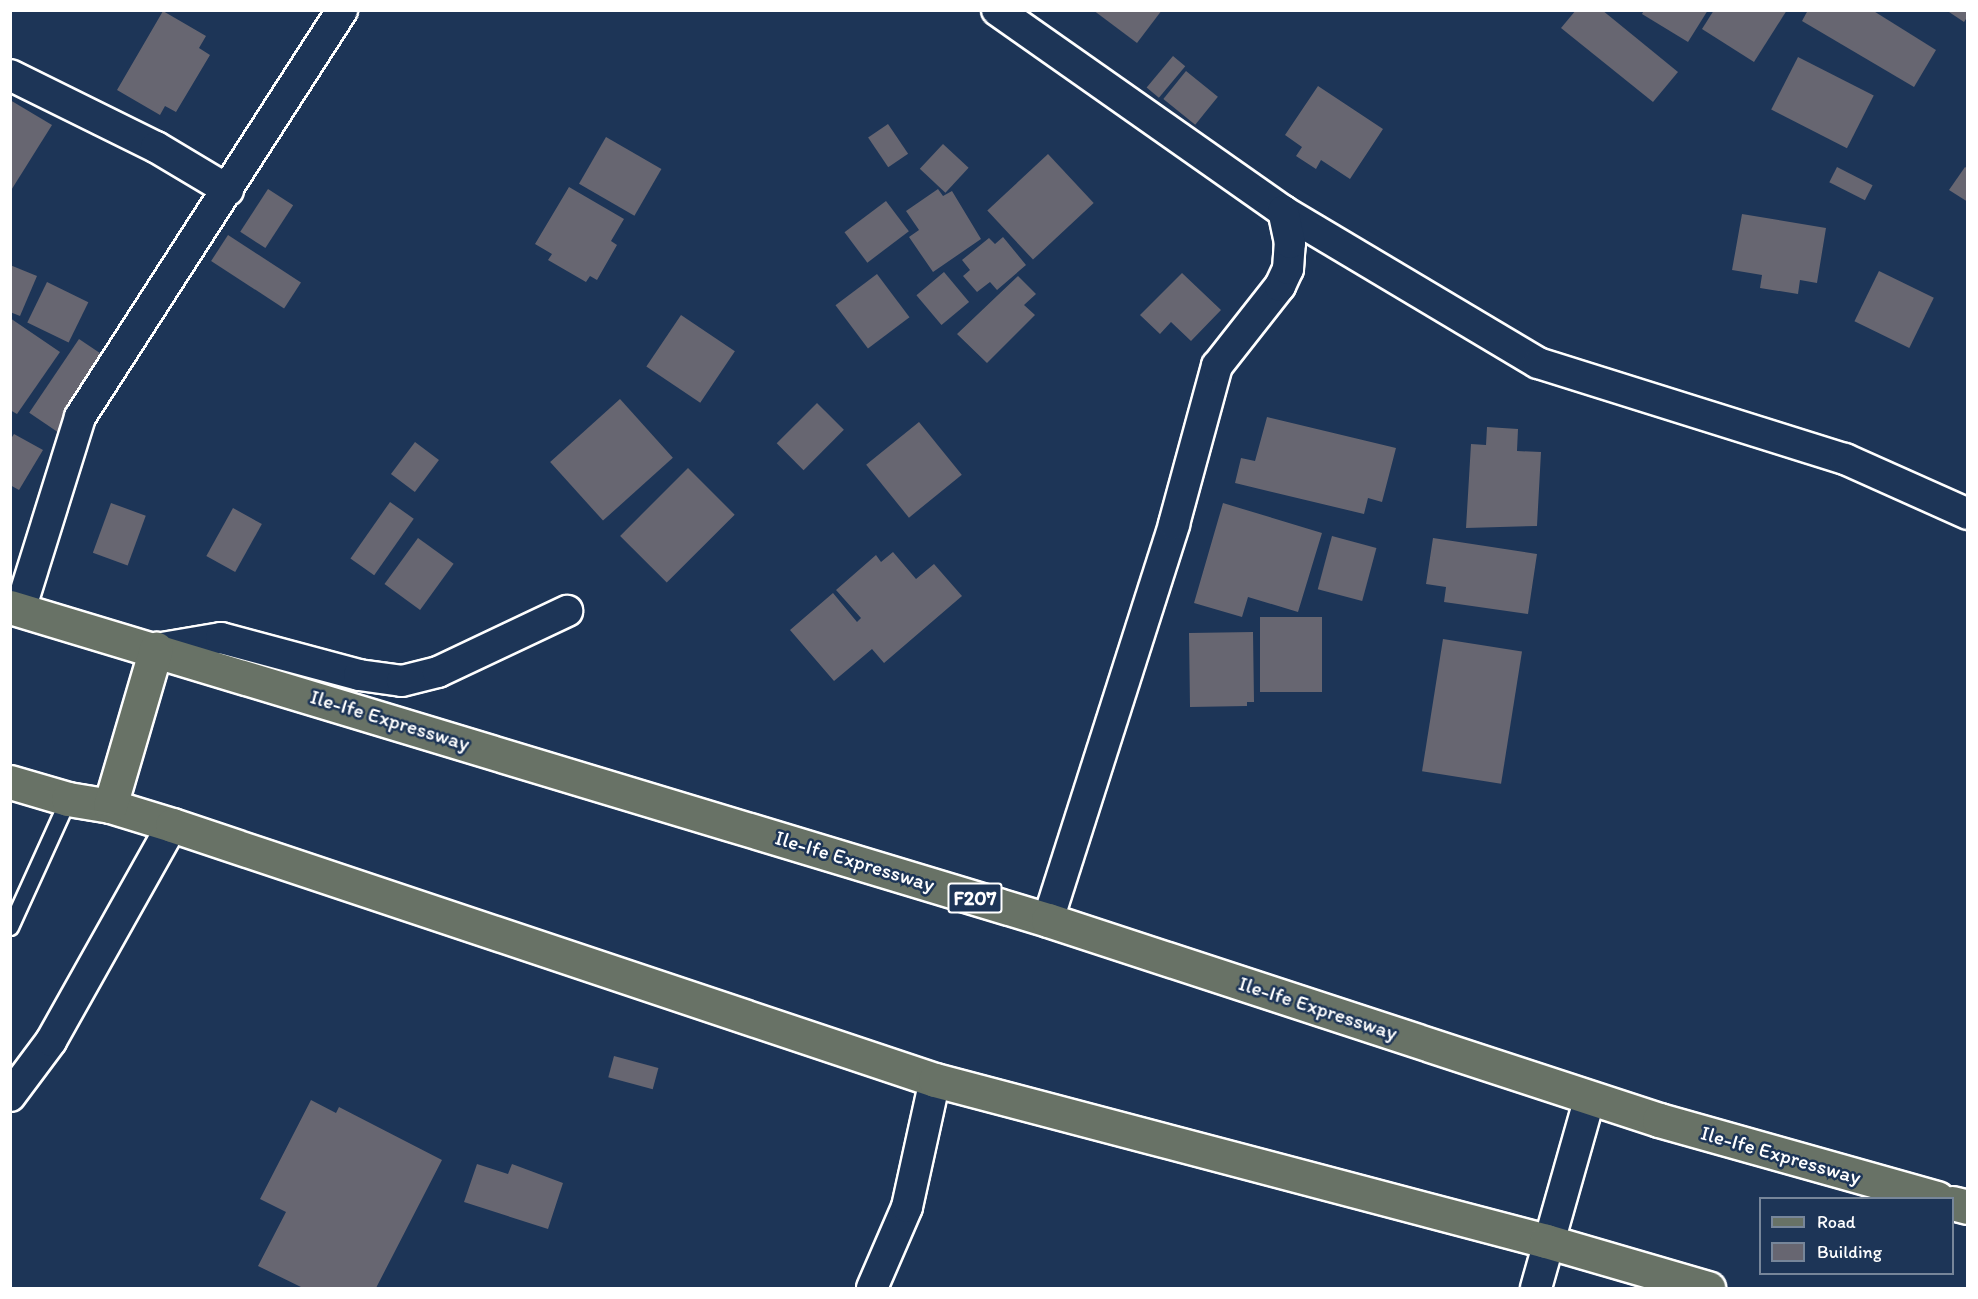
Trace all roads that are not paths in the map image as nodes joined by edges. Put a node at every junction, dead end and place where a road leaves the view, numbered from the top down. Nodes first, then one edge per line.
1 (342, 10) edge
2 (997, 10) edge
3 (10, 75) edge
4 (228, 190) junction
5 (1283, 211) junction
6 (1968, 514) edge
7 (15, 608) edge
8 (567, 611) dead end
9 (156, 649) junction
10 (10, 782) edge
11 (68, 799) junction
12 (110, 806) junction
13 (172, 825) junction
14 (1048, 920) junction
15 (10, 927) edge
16 (935, 1080) junction
17 (10, 1096) edge
18 (1590, 1097) junction
19 (1934, 1197) edge
20 (1546, 1241) junction
21 (872, 1288) edge
22 (1536, 1288) edge
23 (1708, 1288) edge

1 - 4 street
2 - 5 street
3 - 4 street
4 - 7 street
5 - 6 street
5 - 14 street
7 - 9 main road, Ile-Ife Expressway / F207
8 - 9 street
9 - 12 main road
9 - 14 main road, Ile-Ife Expressway / F207
10 - 11 main road
11 - 12 main road
11 - 15 lane
12 - 13 main road
13 - 16 main road
13 - 17 street
14 - 18 main road, Ile-Ife Expressway / F207
16 - 20 main road
16 - 21 street
18 - 19 main road, Ile-Ife Expressway / F207
18 - 20 street
20 - 22 street
20 - 23 main road

